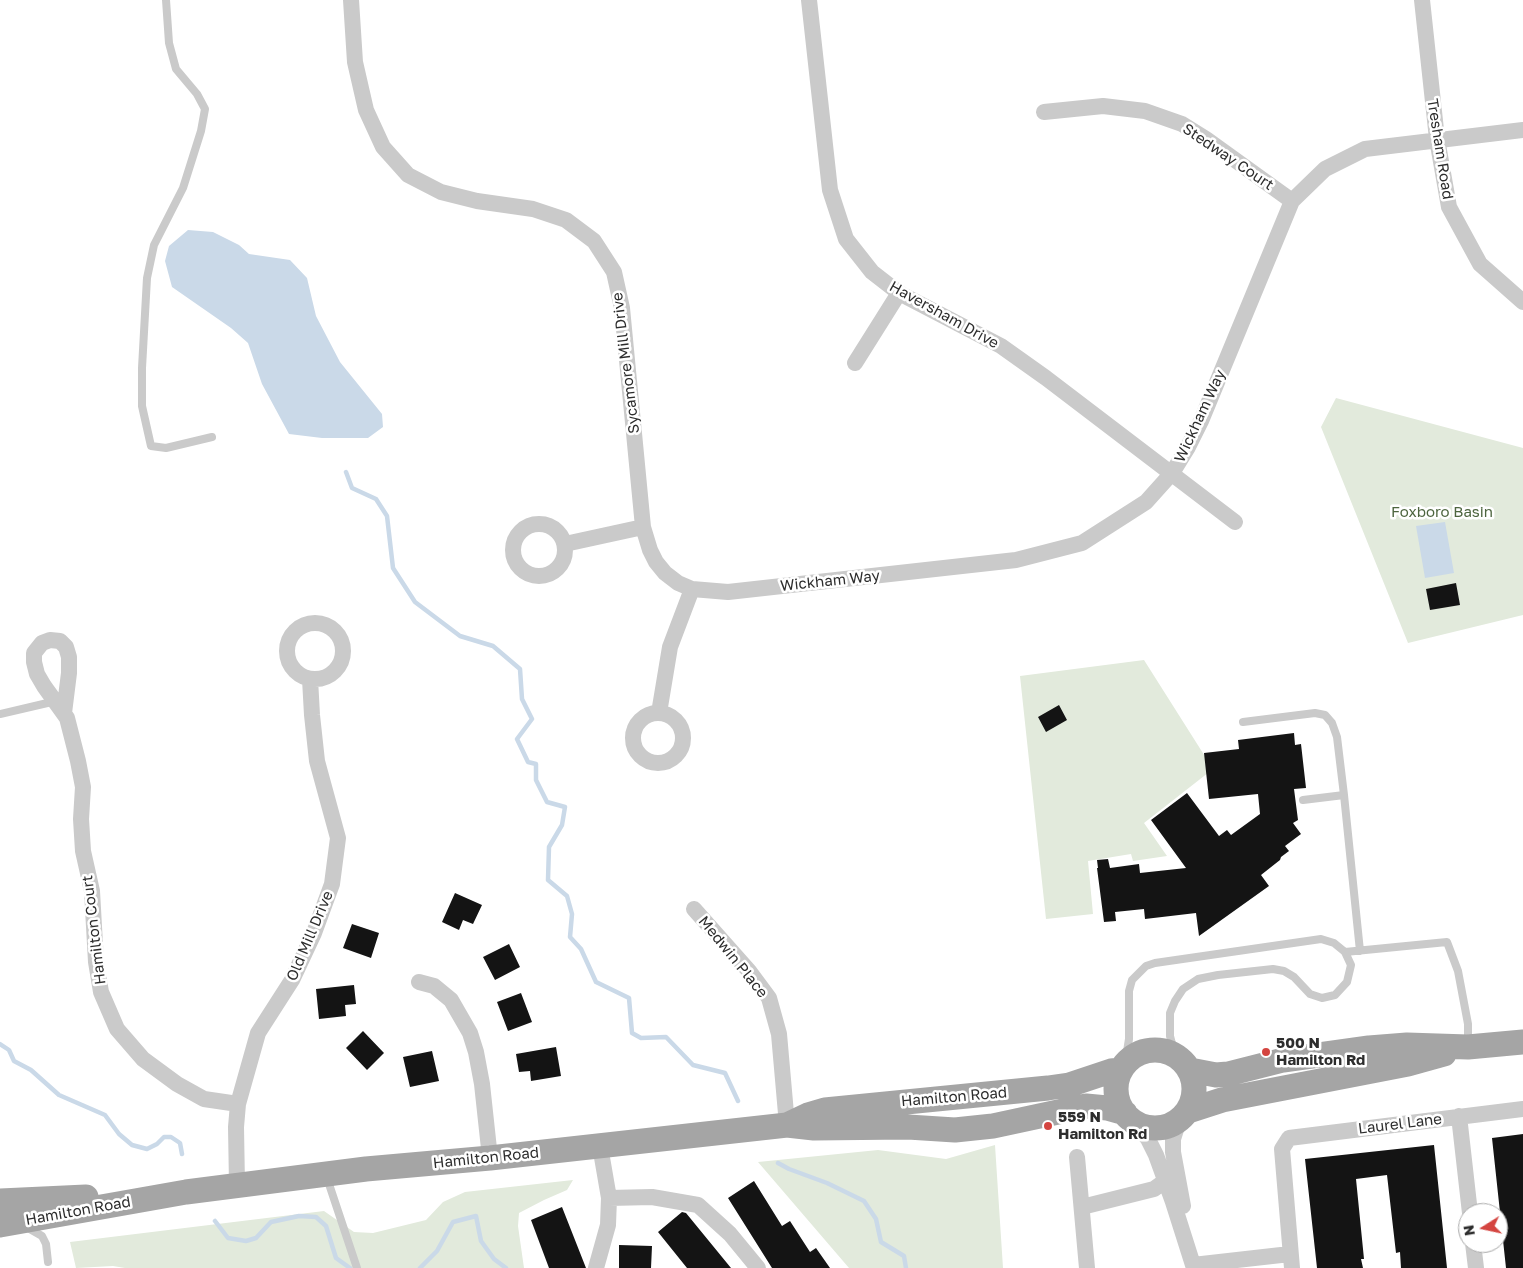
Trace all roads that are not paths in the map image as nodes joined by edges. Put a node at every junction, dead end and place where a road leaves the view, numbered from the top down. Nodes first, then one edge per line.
1 (166, 0) edge
2 (351, 0) edge
3 (809, 0) edge
4 (1422, 0) edge
5 (1044, 112) dead end
6 (1523, 130) edge
7 (1437, 139) junction
8 (1292, 201) junction
9 (899, 293) junction
10 (1523, 302) edge
11 (855, 363) dead end
12 (212, 437) dead end
13 (1172, 473) junction
14 (1234, 522) dead end
15 (643, 527) junction
16 (565, 544) dead end
17 (692, 589) junction
18 (310, 679) dead end
19 (60, 707) joint
20 (659, 713) dead end
21 (0, 714) edge
22 (1243, 722) dead end
23 (1344, 795) junction
24 (1303, 800) dead end
25 (694, 909) dead end
26 (1360, 951) junction
27 (1345, 952) junction
28 (419, 982) dead end
29 (1523, 1042) edge
30 (1468, 1047) junction
31 (1182, 1062) junction
32 (1123, 1067) junction
33 (238, 1104) junction
34 (1523, 1109) edge
35 (1183, 1115) junction
36 (1459, 1116) junction
37 (1130, 1118) junction
38 (787, 1125) junction
39 (600, 1146) junction
40 (1077, 1157) dead end
41 (490, 1158) junction
42 (326, 1174) junction
43 (1165, 1181) junction
44 (237, 1186) junction
45 (186, 1192) junction
46 (609, 1198) junction
47 (0, 1201) edge
48 (1469, 1203) edge
49 (1082, 1207) junction
50 (7, 1224) edge
51 (1474, 1253) edge
52 (1291, 1261) edge
53 (48, 1262) dead end
54 (1193, 1266) edge
55 (357, 1268) edge
56 (596, 1268) edge
57 (758, 1268) edge
58 (1087, 1268) edge
59 (1476, 1268) edge

1 - 12 lane
2 - 15 street, Sycamore Mill Drive
3 - 9 street, Haversham Drive
4 - 7 street, Tresham Road
5 - 8 street, Stedway Court
6 - 7 street, Wickham Way
7 - 8 street, Wickham Way
7 - 10 street, Tresham Road
8 - 13 street, Wickham Way
9 - 11 street
9 - 13 street, Haversham Drive
13 - 14 street, Haversham Drive
13 - 17 street, Wickham Way
15 - 16 street
15 - 17 street, Sycamore Mill Drive
17 - 20 street
18 - 33 street, Old Mill Drive
19 - 21 lane
19 - 33 street, Hamilton Court
22 - 23 lane
23 - 24 lane
23 - 26 lane
25 - 38 street, Medwin Place
26 - 27 lane
26 - 30 lane
27 - 31 lane
27 - 32 lane
28 - 41 street
29 - 30 main road
30 - 31 main road
30 - 35 main road
31 - 32 main road
31 - 35 main road
32 - 37 main road
32 - 38 main road, Hamilton Road
33 - 44 street, Old Mill Drive
34 - 36 street, Laurel Lane
35 - 37 main road
35 - 54 street
36 - 48 street
36 - 52 street, Laurel Lane
37 - 38 main road, Hamilton Road
37 - 43 street
38 - 39 main road, Hamilton Road
39 - 41 main road, Hamilton Road
39 - 46 street
40 - 49 street
41 - 42 main road, Hamilton Road
42 - 44 main road, Hamilton Road
42 - 55 lane
43 - 49 street
43 - 54 street
44 - 45 main road, Hamilton Road
45 - 47 main road, Hamilton Road
45 - 50 main road, Hamilton Road
46 - 56 street
46 - 57 street
49 - 58 street
50 - 53 lane
51 - 59 street
52 - 54 street

